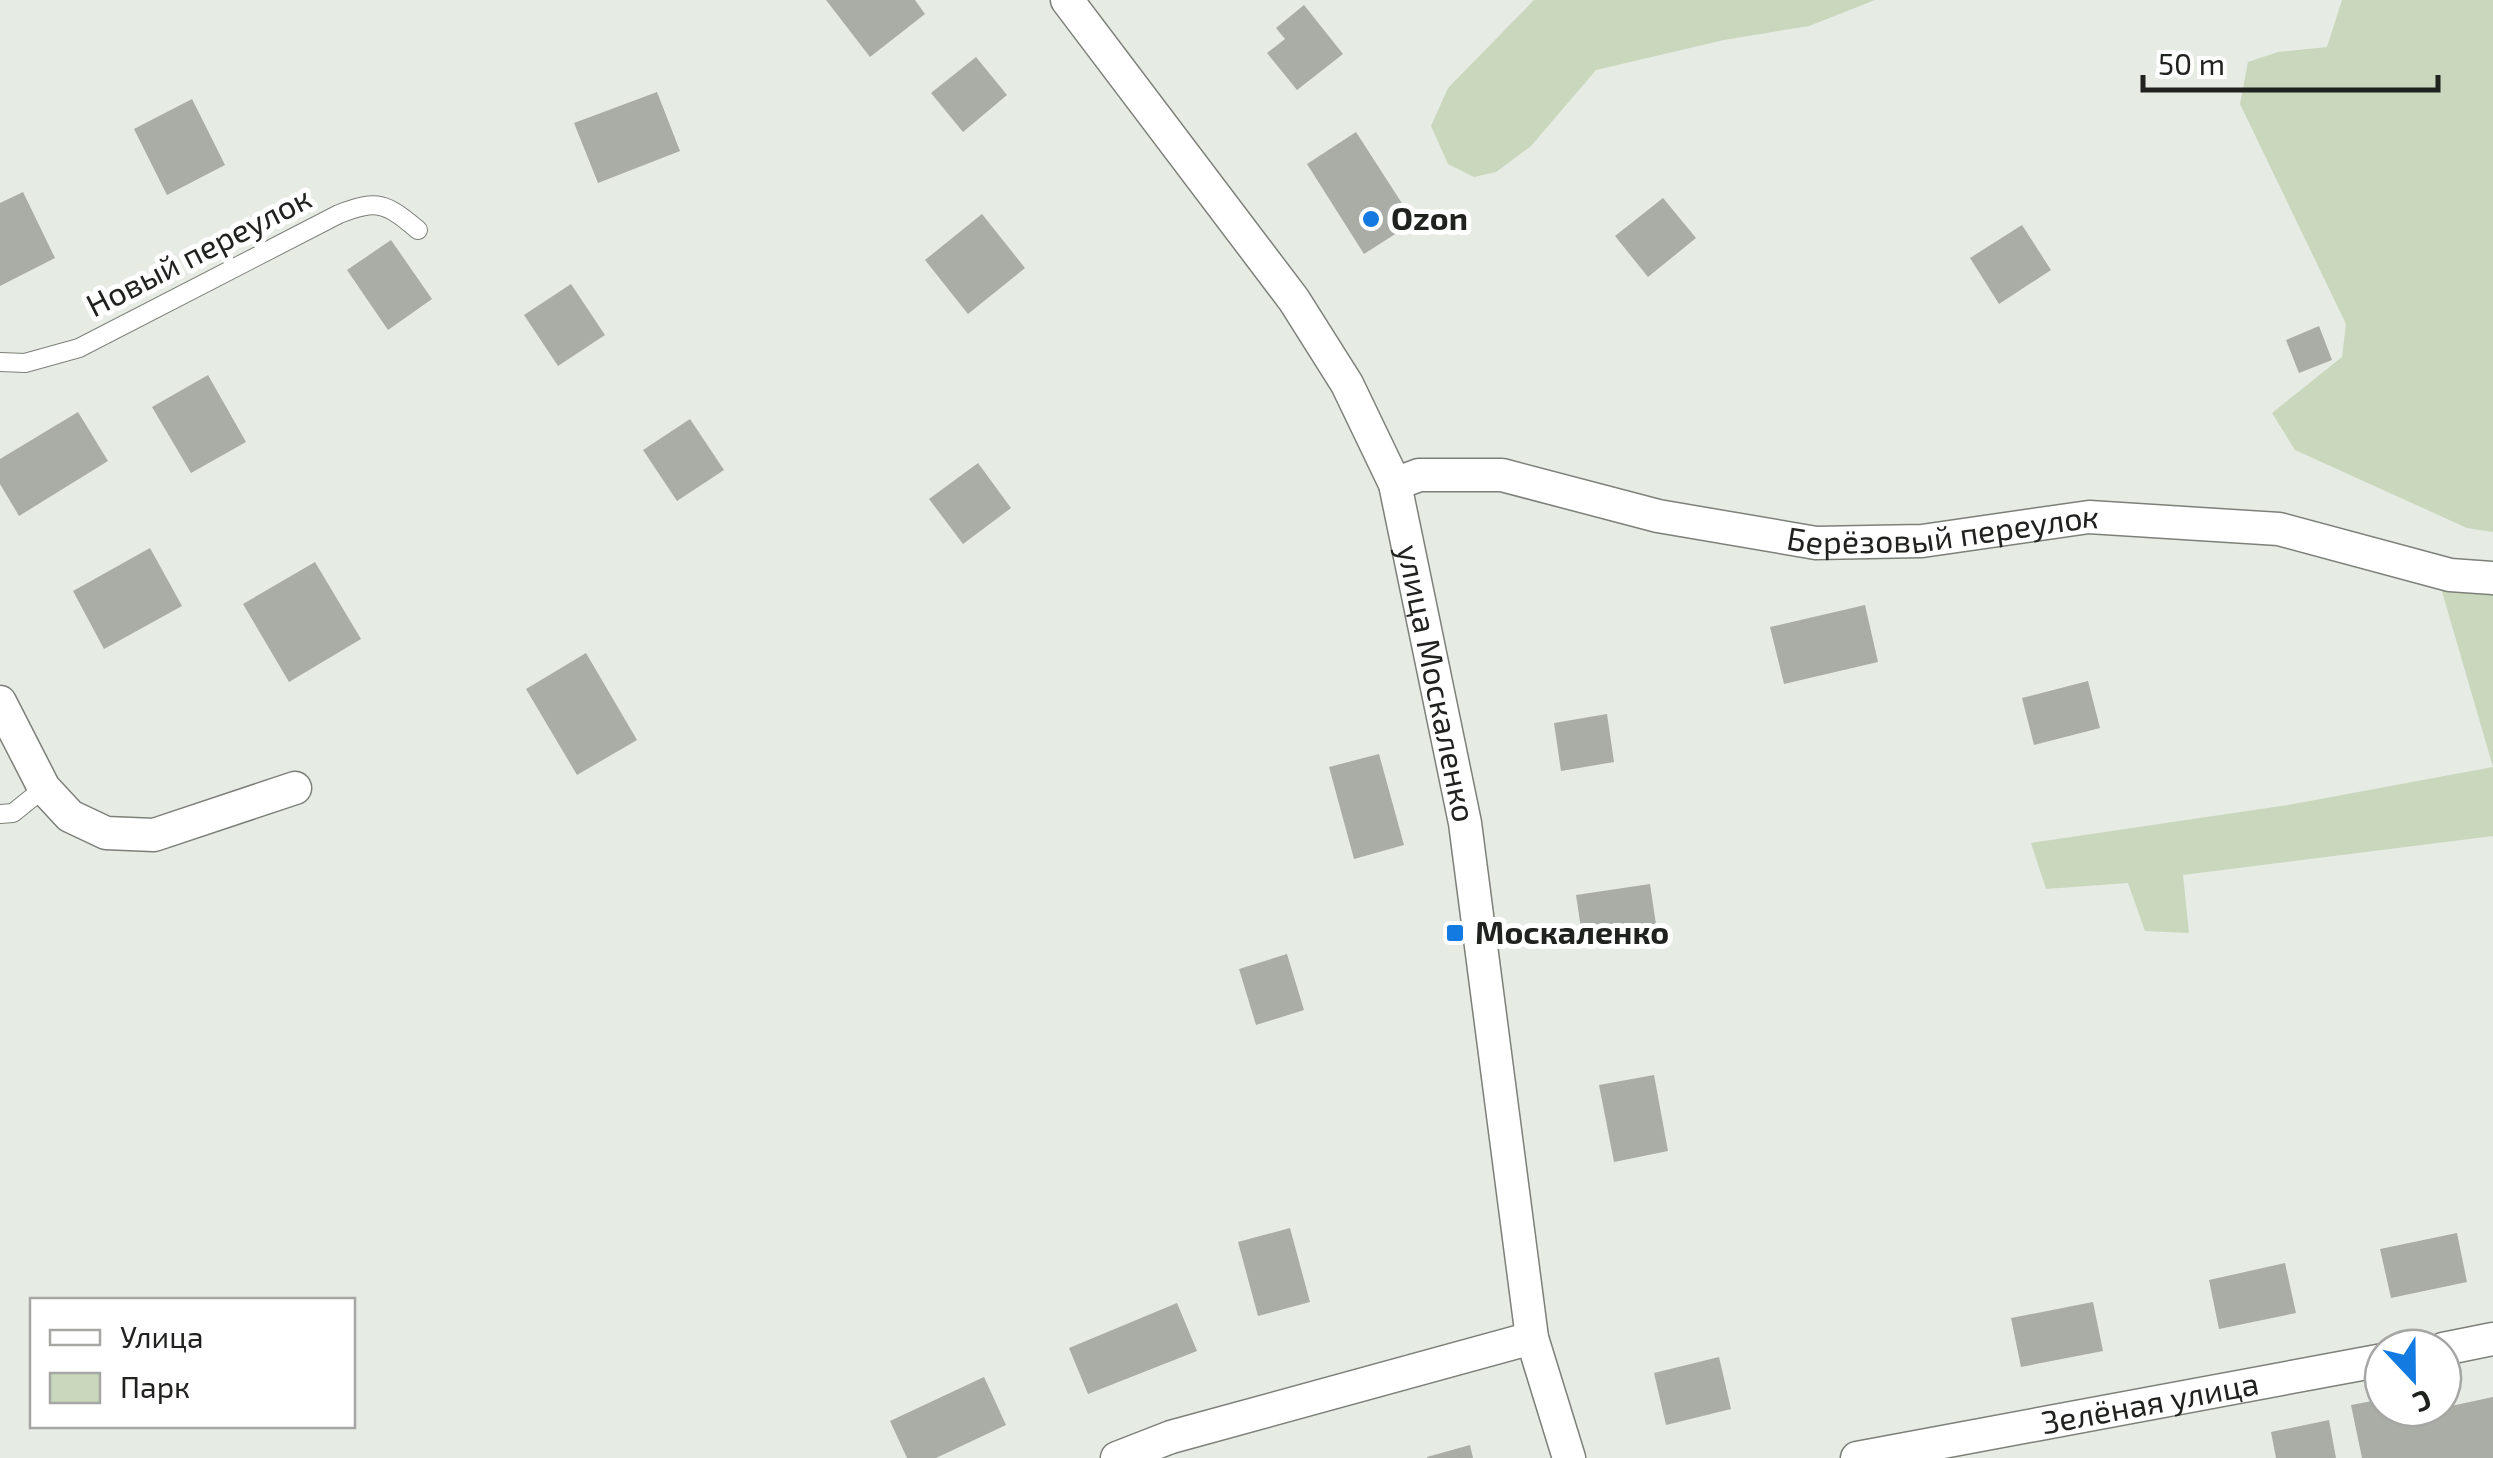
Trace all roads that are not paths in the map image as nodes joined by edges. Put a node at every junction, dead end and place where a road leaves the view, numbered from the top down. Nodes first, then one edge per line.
1 (1067, 0) edge
2 (418, 230) dead end
3 (0, 362) edge
4 (1395, 484) junction
5 (2493, 578) edge
6 (0, 702) edge
7 (44, 788) junction
8 (295, 788) dead end
9 (0, 814) edge
10 (1532, 1338) junction
11 (2493, 1339) edge
12 (2463, 1345) edge
13 (2363, 1364) edge
14 (1116, 1458) edge
15 (1569, 1458) edge
16 (1858, 1458) edge

1 - 4 street, улица Москаленко
2 - 3 lane, Новый переулок
4 - 5 street, Берёзовый переулок
4 - 10 street, улица Москаленко
6 - 7 street
7 - 8 street
7 - 9 lane
10 - 14 street
10 - 15 street, улица Москаленко
11 - 12 street
13 - 16 street, Зелёная улица

